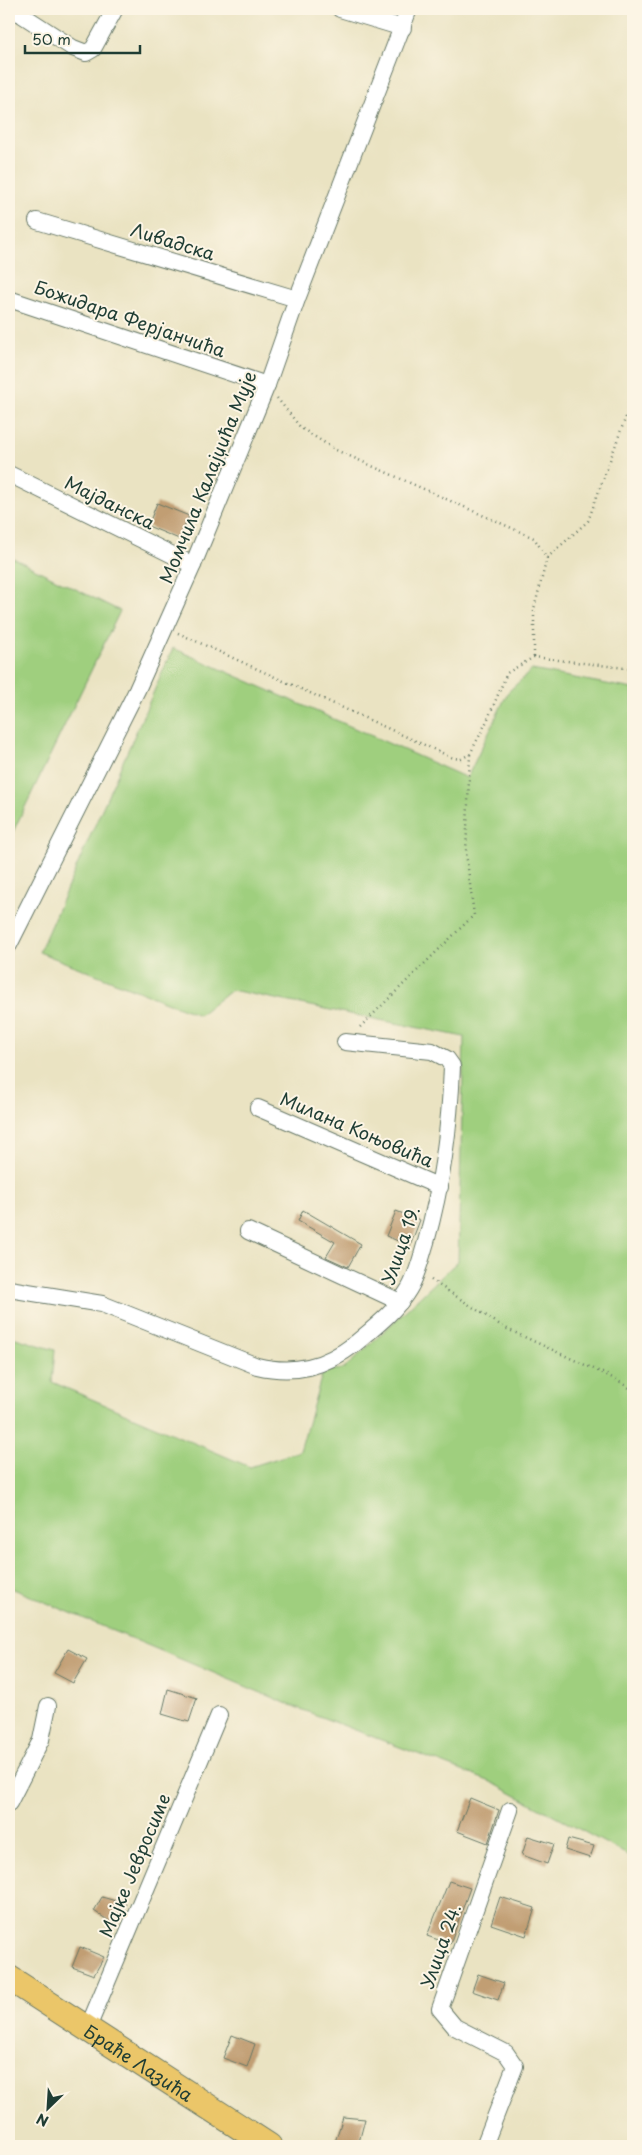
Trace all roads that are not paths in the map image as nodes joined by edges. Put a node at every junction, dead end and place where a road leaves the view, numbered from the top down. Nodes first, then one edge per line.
1 (13, 9) edge
2 (114, 9) edge
3 (340, 9) edge
4 (409, 9) edge
5 (403, 28) junction
6 (37, 221) dead end
7 (9, 298) edge
8 (297, 298) junction
9 (267, 385) junction
10 (9, 474) edge
11 (193, 565) junction
12 (9, 945) edge
13 (345, 1042) road end
14 (258, 1108) dead end
15 (440, 1187) junction
16 (248, 1231) dead end
17 (9, 1288) edge
18 (400, 1302) junction
19 (48, 1706) dead end
20 (218, 1715) dead end
21 (9, 1804) edge
22 (510, 1810) dead end
23 (9, 1978) edge
24 (87, 2030) junction
25 (269, 2146) edge
26 (484, 2146) edge

1 - 2 street
3 - 5 street
4 - 5 street, Момчила Калајџића Мује
5 - 8 street, Момчила Калајџића Мује
6 - 8 street, Ливадска
7 - 9 street, Божидара Ферјанчића
8 - 9 street, Момчила Калајџића Мује
9 - 11 street, Момчила Калајџића Мује
10 - 11 street, Мајданска
11 - 12 street, Момчила Калајџића Мује
13 - 15 street, Улица 19.
14 - 15 street, Милана Коњовића
15 - 18 street, Улица 19.
16 - 18 street
17 - 18 street, Улица 19.
19 - 21 street
20 - 24 street, Мајке Јевросиме
22 - 26 street, Улица 24.
23 - 24 main road, Браће Лазића
24 - 25 main road, Браће Лазића

